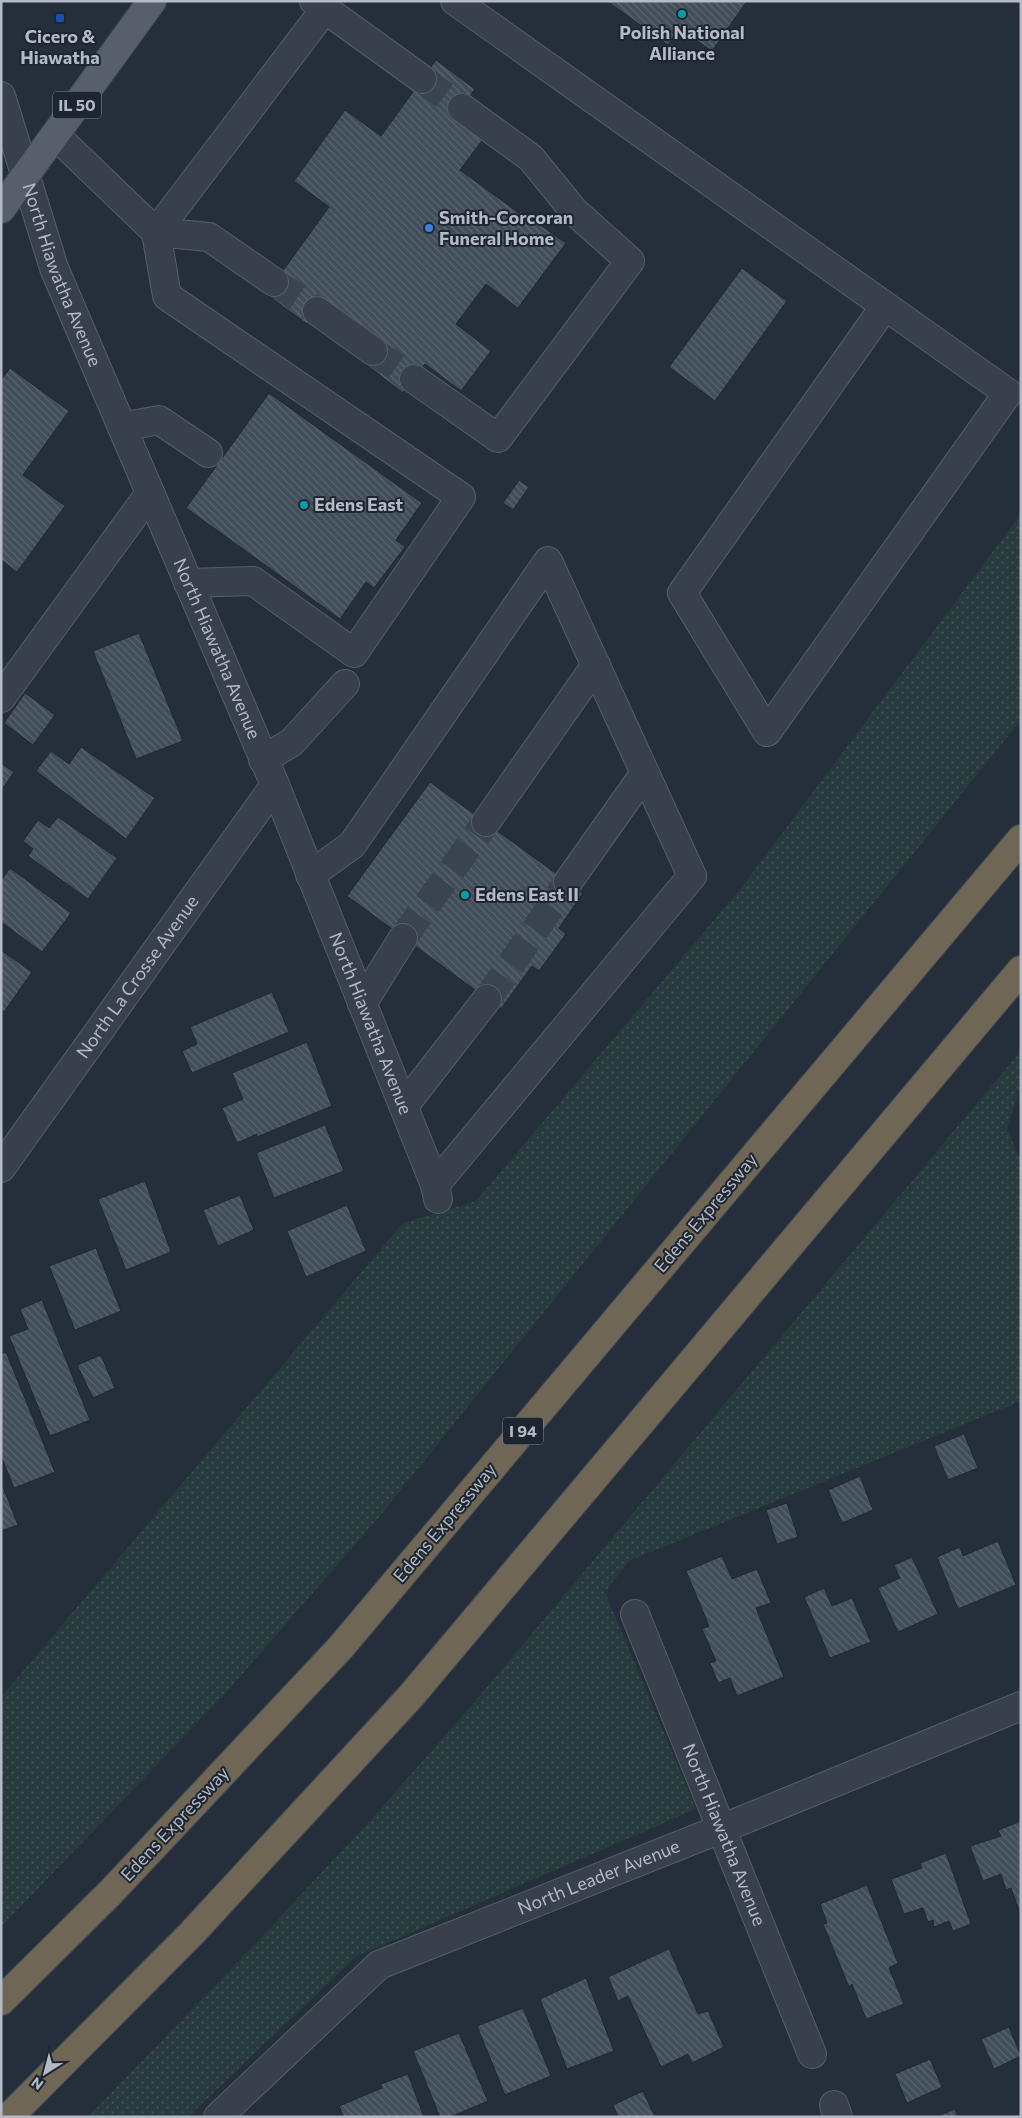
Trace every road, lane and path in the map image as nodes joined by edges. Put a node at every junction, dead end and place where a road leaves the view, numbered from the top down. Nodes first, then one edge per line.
1 (152, 1) edge
2 (462, 4) edge
3 (319, 5) edge
4 (422, 79) tunnel mouth
5 (1, 96) edge
6 (462, 108) tunnel mouth
7 (55, 135) junction
8 (25, 176) junction
9 (1, 209) edge
10 (156, 232) junction
11 (274, 282) tunnel mouth
12 (885, 306) junction
13 (317, 311) tunnel mouth
14 (373, 350) tunnel mouth
15 (414, 378) tunnel mouth
16 (122, 427) junction
17 (208, 453) dead end
18 (150, 493) junction
19 (188, 584) junction
20 (596, 665) junction
21 (345, 684) dead end
22 (1, 698) edge
23 (264, 760) junction
24 (645, 773) junction
25 (275, 785) junction
26 (486, 822) tunnel mouth
27 (1021, 839) edge
28 (310, 875) junction
29 (568, 882) tunnel mouth
30 (403, 938) tunnel mouth
31 (1021, 970) edge
32 (487, 999) tunnel mouth
33 (362, 1004) junction
34 (404, 1106) junction
35 (1, 1168) edge
36 (635, 1614) dead end
37 (1021, 1706) edge
38 (722, 1829) junction
39 (1, 2002) edge
40 (812, 2054) dead end
41 (9, 2117) edge
42 (218, 2117) edge

1 - 7 main road, IL 50
2 - 12 street
3 - 4 street
3 - 10 street
5 - 8 street, North Hiawatha Avenue
6 - 15 street
7 - 8 main road, IL 50
7 - 10 street
8 - 9 main road, IL 50
8 - 16 street, North Hiawatha Avenue
10 - 11 street
10 - 19 street
12 - 12 street
13 - 14 street
16 - 17 street
16 - 18 street, North Hiawatha Avenue
18 - 19 street, North Hiawatha Avenue
18 - 22 street
19 - 23 street, North Hiawatha Avenue
20 - 24 street
20 - 26 street
20 - 28 street
21 - 23 street
23 - 25 street, North Hiawatha Avenue
24 - 29 street
24 - 34 street, North Hiawatha Avenue
25 - 28 street, North Hiawatha Avenue
25 - 35 street, North La Crosse Avenue
27 - 39 highway, Edens Expressway / I 94
28 - 33 street, North Hiawatha Avenue
30 - 33 street
31 - 41 highway
32 - 34 street
33 - 34 street, North Hiawatha Avenue
36 - 38 street, North Hiawatha Avenue
37 - 38 street, North Leader Avenue
38 - 40 street, North Hiawatha Avenue
38 - 42 street, North Leader Avenue

